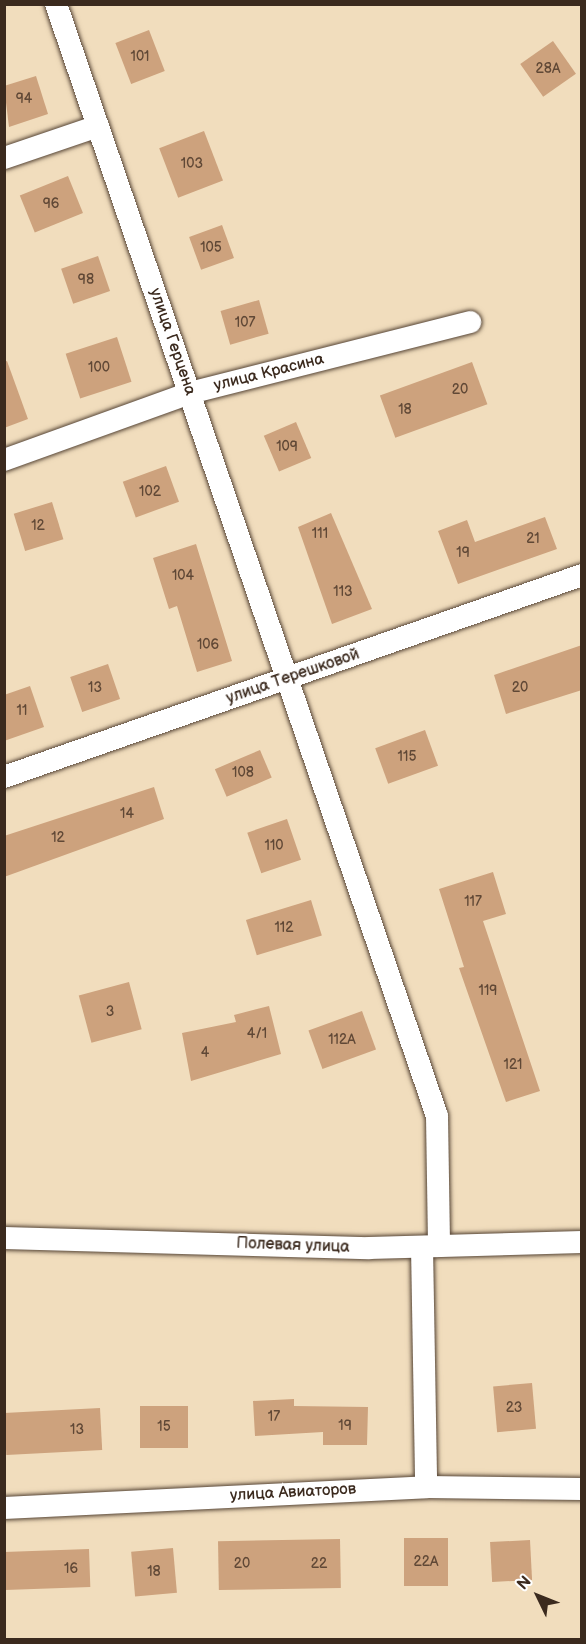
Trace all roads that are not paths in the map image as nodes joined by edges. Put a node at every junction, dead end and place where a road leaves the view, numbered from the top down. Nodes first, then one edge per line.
1 (56, 4) edge
2 (98, 126) junction
3 (4, 158) edge
4 (470, 322) dead end
5 (190, 393) junction
6 (4, 460) edge
7 (582, 575) edge
8 (288, 679) junction
9 (4, 777) edge
10 (4, 1238) edge
11 (582, 1242) edge
12 (431, 1247) junction
13 (426, 1487) junction
14 (582, 1489) edge
15 (4, 1508) edge

1 - 2 street, улица Герцена
2 - 3 street
2 - 5 street, улица Герцена
4 - 5 street, улица Красина
5 - 6 street, улица Красина
5 - 8 street, улица Герцена
7 - 8 street, улица Терешковой
8 - 9 street, улица Терешковой
8 - 12 street, улица Герцена
10 - 12 street, Полевая улица
11 - 12 street, Полевая улица
12 - 13 street, улица Герцена
13 - 14 street, улица Авиаторов
13 - 15 street, улица Авиаторов

